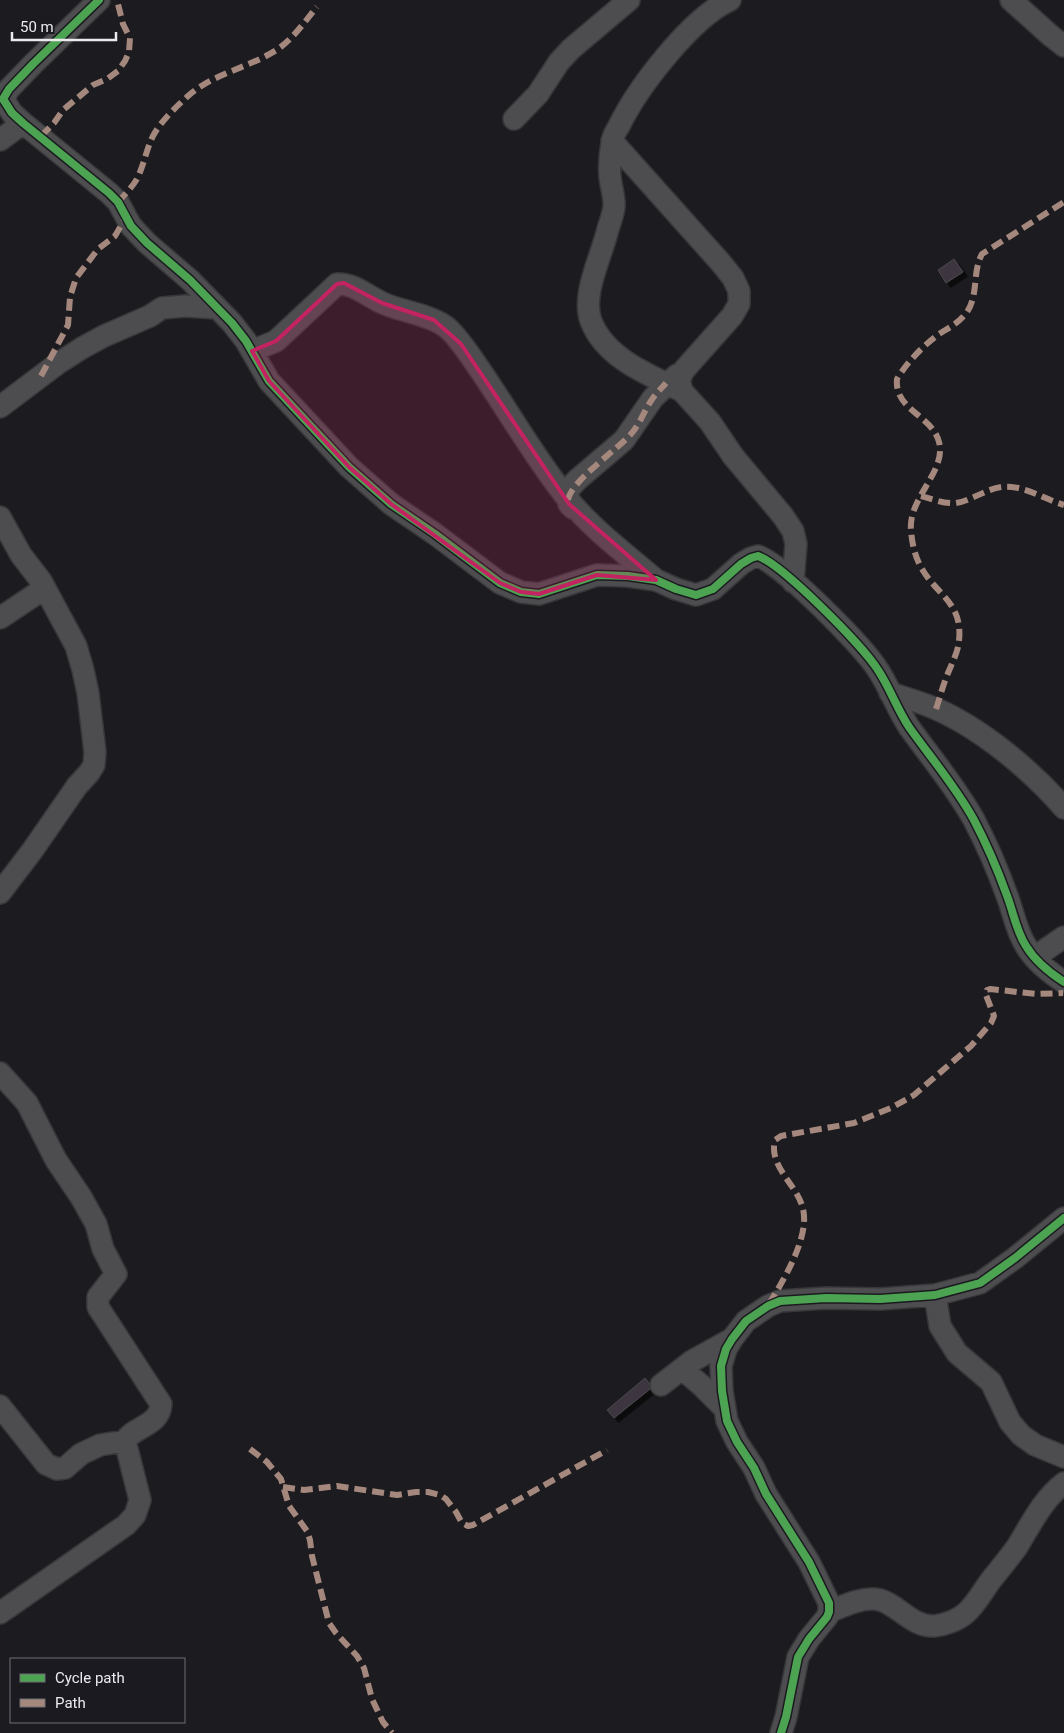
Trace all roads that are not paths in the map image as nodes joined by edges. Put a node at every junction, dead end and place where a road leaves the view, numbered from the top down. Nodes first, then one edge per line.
1 (99, 0) edge
2 (629, 0) edge
3 (730, 0) edge
4 (1011, 0) edge
5 (1064, 46) edge
6 (2, 97) edge
7 (514, 119) dead end
8 (23, 123) junction
9 (0, 140) edge
10 (612, 141) junction
11 (171, 264) junction
12 (162, 308) junction
13 (217, 308) junction
14 (252, 351) junction
15 (674, 387) junction
16 (0, 407) edge
17 (568, 500) junction
18 (0, 517) edge
19 (613, 544) junction
20 (597, 575) junction
21 (656, 580) junction
22 (794, 582) junction
23 (45, 588) junction
24 (0, 618) edge
25 (890, 693) junction
26 (1064, 808) edge
27 (0, 893) edge
28 (1064, 937) edge
29 (1035, 957) junction
30 (1061, 988) edge
31 (0, 1073) edge
32 (1064, 1218) edge
33 (935, 1295) junction
34 (732, 1339) junction
35 (682, 1369) junction
36 (661, 1385) dead end
37 (0, 1406) edge
38 (724, 1408) junction
39 (125, 1442) junction
40 (1064, 1457) edge
41 (1064, 1483) edge
42 (829, 1612) junction
43 (0, 1613) edge
44 (781, 1733) edge

1 - 6 street
2 - 7 street
3 - 10 street
4 - 5 street
6 - 8 street
8 - 9 street
8 - 11 street
10 - 15 street
10 - 15 street
11 - 12 street
11 - 13 street
12 - 13 street
12 - 16 street
13 - 14 street
14 - 17 street
14 - 20 street
15 - 17 street
15 - 22 street
17 - 19 street
17 - 21 street
18 - 23 street
19 - 20 street
19 - 21 street
20 - 21 street
21 - 22 street
22 - 25 street
23 - 24 street
23 - 27 street
25 - 26 street
25 - 29 street
28 - 29 street
29 - 30 street
31 - 39 street
32 - 33 street
33 - 34 street
33 - 40 street
34 - 35 street
34 - 38 street
35 - 36 street
35 - 38 street
37 - 39 street
38 - 42 street
39 - 43 street
41 - 42 street
42 - 44 street

